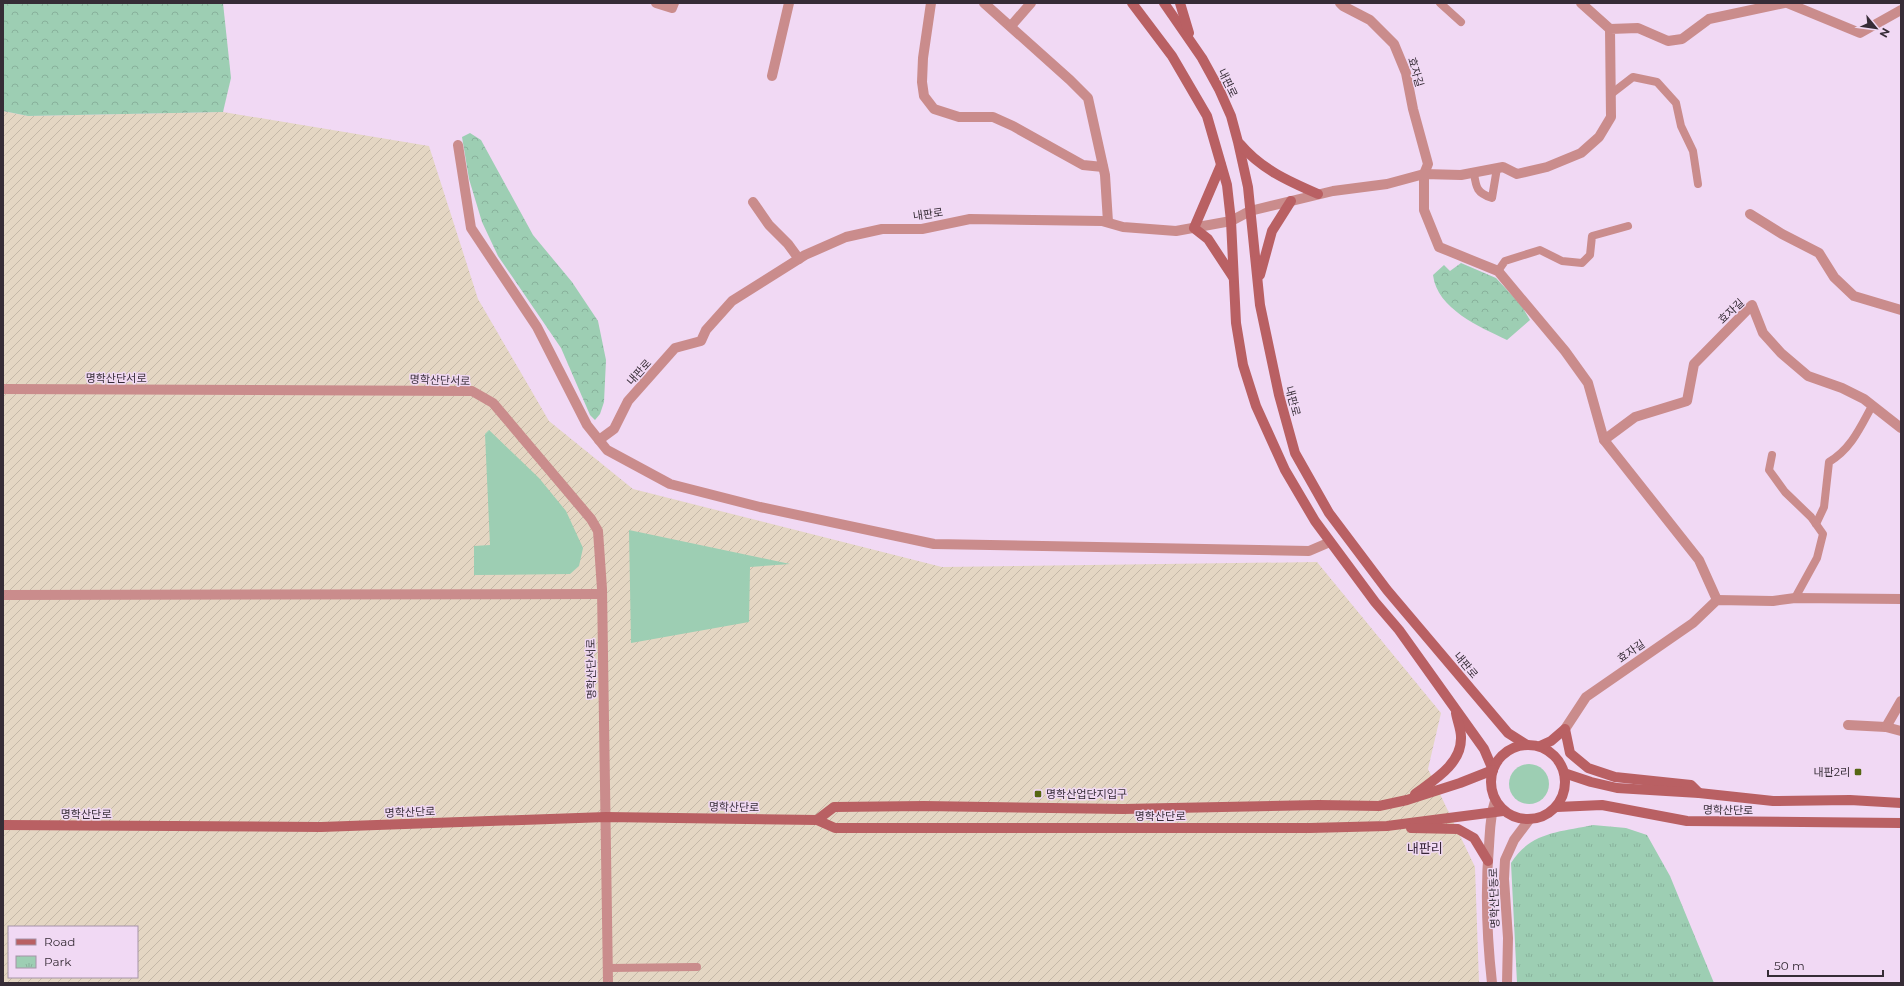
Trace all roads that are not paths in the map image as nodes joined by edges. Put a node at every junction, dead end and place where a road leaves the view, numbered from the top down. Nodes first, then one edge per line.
1 (656, 3) edge
2 (674, 3) edge
3 (789, 3) edge
4 (931, 3) edge
5 (984, 3) edge
6 (1031, 3) edge
7 (1132, 3) edge
8 (1164, 3) edge
9 (1180, 3) edge
10 (1440, 3) edge
11 (1581, 3) edge
12 (1784, 3) edge
13 (1787, 3) edge
14 (1342, 4) edge
15 (1901, 10) edge
16 (1461, 22) dead end
17 (1011, 26) junction
18 (1610, 29) junction
19 (1194, 46) junction
20 (772, 76) dead end
21 (1610, 94) junction
22 (1238, 142) junction
23 (458, 145) dead end
24 (1221, 165) junction
25 (1103, 167) junction
26 (1497, 168) junction
27 (1474, 173) junction
28 (1424, 174) junction
29 (1698, 184) dead end
30 (1318, 194) junction
31 (1291, 201) junction
32 (753, 202) dead end
33 (1250, 211) junction
34 (1750, 214) dead end
35 (1231, 221) junction
36 (1108, 222) junction
37 (1628, 226) dead end
38 (1194, 228) junction
39 (799, 259) junction
40 (1498, 271) junction
41 (1233, 277) junction
42 (1258, 282) junction
43 (1901, 310) edge
44 (3, 389) edge
45 (1872, 406) junction
46 (1901, 428) edge
47 (599, 440) junction
48 (1604, 440) junction
49 (1772, 455) dead end
50 (1816, 524) junction
51 (1330, 542) junction
52 (602, 594) junction
53 (3, 595) edge
54 (1795, 598) junction
55 (1901, 599) edge
56 (1717, 600) junction
57 (1901, 701) edge
58 (1455, 709) junction
59 (1848, 725) dead end
60 (1886, 727) junction
61 (1565, 729) junction
62 (1901, 731) edge
63 (1527, 745) junction
64 (1540, 746) junction
65 (1493, 770) junction
66 (1564, 773) junction
67 (1699, 794) junction
68 (1407, 800) junction
69 (1495, 801) junction
70 (1901, 803) edge
71 (1556, 807) junction
72 (1503, 811) junction
73 (1491, 813) junction
74 (606, 817) junction
75 (817, 820) junction
76 (1529, 820) junction
77 (1901, 823) edge
78 (3, 825) edge
79 (1391, 826) junction
80 (1488, 861) junction
81 (697, 967) dead end
82 (608, 968) junction
83 (608, 983) edge
84 (1492, 983) edge
85 (1507, 983) edge

1 - 2 street
3 - 20 street
4 - 25 street
5 - 17 street
6 - 17 street
7 - 24 street
8 - 19 street, 내판로
9 - 19 street
10 - 16 lane
11 - 18 street
12 - 18 street
13 - 15 street
14 - 28 street, 효자길
17 - 25 street
18 - 21 street
19 - 22 street, 내판로
21 - 26 street
21 - 29 lane
22 - 30 street
22 - 33 street, 내판로
23 - 47 street
24 - 35 street
24 - 38 street
25 - 36 street
26 - 27 street
26 - 27 lane
27 - 28 street
28 - 30 street, 내판로
28 - 40 street, 효자길
30 - 31 street, 내판로
31 - 33 street, 내판로
31 - 42 street
32 - 39 street
33 - 35 street, 내판로
33 - 42 street, 내판로
34 - 43 street
35 - 38 street, 내판로
35 - 41 street
36 - 38 street, 내판로
36 - 39 street, 내판로
37 - 40 lane
38 - 41 street
39 - 47 street, 내판로
40 - 48 street, 효자길
41 - 51 street
42 - 63 street, 내판로
44 - 52 street, 명학산단서로
45 - 46 street, 효자길
45 - 48 street, 효자길
45 - 50 lane
47 - 51 street
48 - 56 street, 효자길
49 - 50 lane
50 - 54 lane
51 - 58 street
52 - 53 street
52 - 74 street, 명학산단서로
54 - 55 street
54 - 56 street
56 - 61 street, 효자길
57 - 60 street
58 - 65 street
58 - 68 street
59 - 60 street
60 - 62 street
61 - 64 street
61 - 67 street
63 - 64 street
63 - 65 street
64 - 66 street
65 - 68 street, 명학산단로
65 - 69 street
66 - 67 street
66 - 71 street
67 - 70 street
68 - 75 street, 명학산단로
69 - 72 street
69 - 73 street
71 - 76 street
71 - 77 street, 명학산단로
72 - 73 street, 명학산단로
72 - 76 street
73 - 79 street, 명학산단로
73 - 80 street
74 - 75 street, 명학산단로
74 - 78 street, 명학산단로
74 - 82 street, 명학산단서로
75 - 79 street, 명학산단로
76 - 85 street, 명학산단동로
79 - 80 street
80 - 84 street
81 - 82 lane
82 - 83 street, 명학산단서로

